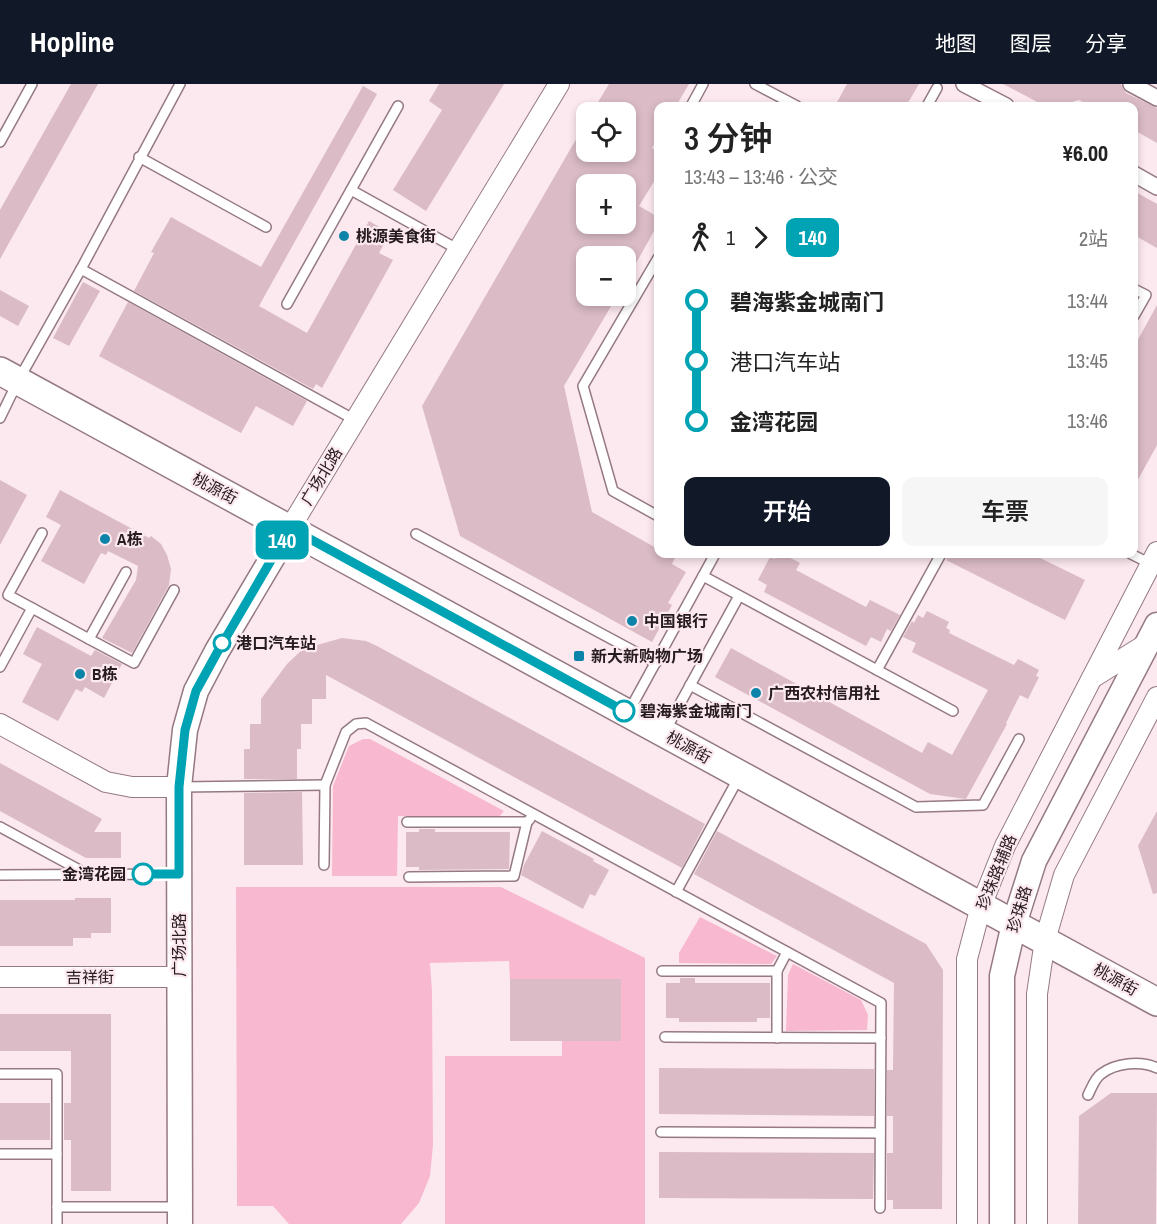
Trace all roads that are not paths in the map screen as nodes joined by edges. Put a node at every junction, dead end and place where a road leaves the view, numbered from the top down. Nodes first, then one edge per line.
1 (32, 84) edge
2 (180, 84) edge
3 (560, 84) edge
4 (703, 84) edge
5 (755, 84) edge
6 (964, 84) edge
7 (1131, 84) edge
8 (937, 88) dead end
9 (1157, 98) edge
10 (693, 102) edge
11 (789, 102) edge
12 (929, 102) edge
13 (998, 102) edge
14 (398, 106) dead end
15 (0, 142) edge
16 (139, 158) junction
17 (1138, 176) edge
18 (1157, 187) edge
19 (351, 190) junction
20 (266, 228) dead end
21 (459, 250) junction
22 (654, 265) edge
23 (81, 269) junction
24 (1138, 291) edge
25 (287, 304) dead end
26 (1138, 309) edge
27 (9, 376) edge
28 (0, 418) edge
29 (355, 420) junction
30 (654, 514) edge
31 (290, 528) junction
32 (42, 533) dead end
33 (416, 534) dead end
34 (1138, 556) edge
35 (713, 558) edge
36 (939, 558) edge
37 (1155, 560) edge
38 (126, 572) dead end
39 (703, 576) junction
40 (174, 590) dead end
41 (739, 596) junction
42 (32, 608) junction
43 (1152, 634) edge
44 (89, 639) junction
45 (656, 663) junction
46 (0, 667) edge
47 (877, 670) junction
48 (1091, 679) junction
49 (690, 685) junction
50 (1157, 697) edge
51 (953, 711) dead end
52 (628, 713) junction
53 (0, 724) edge
54 (664, 733) junction
55 (1019, 739) dead end
56 (740, 774) junction
57 (325, 785) junction
58 (179, 787) junction
59 (530, 818) junction
60 (407, 822) dead end
61 (0, 827) edge
62 (324, 865) dead end
63 (88, 874) junction
64 (179, 874) junction
65 (0, 875) edge
66 (409, 877) dead end
67 (676, 892) junction
68 (981, 906) junction
69 (1014, 924) junction
70 (1044, 940) junction
71 (787, 952) junction
72 (662, 971) dead end
73 (777, 971) junction
74 (0, 977) edge
75 (179, 977) junction
76 (1157, 1002) edge
77 (665, 1037) dead end
78 (777, 1038) junction
79 (880, 1038) junction
80 (1157, 1068) edge
81 (0, 1074) edge
82 (1088, 1095) dead end
83 (661, 1132) dead end
84 (880, 1133) junction
85 (0, 1154) edge
86 (57, 1154) junction
87 (57, 1207) junction
88 (880, 1208) dead end
89 (180, 1216) edge
90 (57, 1224) edge
91 (967, 1224) edge
92 (1002, 1224) edge
93 (1037, 1224) edge

1 - 15 lane
2 - 16 lane
3 - 21 street, 广场北路
4 - 10 lane
5 - 11 lane
6 - 13 street
7 - 9 street
8 - 12 lane
14 - 19 lane
16 - 20 lane
16 - 23 lane
17 - 18 street
19 - 21 lane
19 - 25 lane
21 - 29 street, 广场北路
22 - 30 lane
23 - 27 lane
23 - 29 lane
24 - 26 lane
27 - 28 lane
27 - 31 main road, 桃源街
29 - 31 street, 广场北路
31 - 52 main road, 桃源街
31 - 58 street, 广场北路
32 - 42 lane
33 - 45 lane
34 - 37 lane
35 - 39 lane
36 - 47 lane
37 - 48 street, 珍珠路辅路
38 - 44 lane
39 - 41 lane
39 - 45 lane
40 - 44 lane
41 - 47 lane
41 - 49 lane
42 - 44 lane
42 - 46 lane
43 - 48 street
43 - 69 street, 珍珠路
45 - 52 lane
47 - 51 lane
48 - 68 street, 珍珠路辅路
49 - 54 lane
49 - 55 lane
50 - 70 street
52 - 54 main road, 桃源街
53 - 58 street
54 - 56 main road, 桃源街
56 - 67 lane
56 - 68 main road, 桃源街
57 - 58 lane
57 - 59 lane
57 - 62 lane
58 - 64 street, 广场北路
59 - 60 lane
59 - 66 lane
59 - 67 lane
61 - 63 lane
63 - 64 lane
63 - 65 lane
64 - 75 street, 广场北路
67 - 71 lane
68 - 69 main road, 桃源街
68 - 91 street, 珍珠路辅路
69 - 70 main road, 桃源街
69 - 92 street, 珍珠路
70 - 76 main road, 桃源街
70 - 93 street
71 - 73 lane
71 - 79 lane
72 - 73 lane
73 - 78 lane
74 - 75 street, 吉祥街
75 - 89 street, 广场北路
77 - 78 lane
78 - 79 lane
79 - 84 lane
80 - 82 lane
81 - 86 lane
83 - 84 lane
84 - 88 lane
85 - 86 lane
86 - 87 lane
87 - 89 lane
87 - 90 lane

